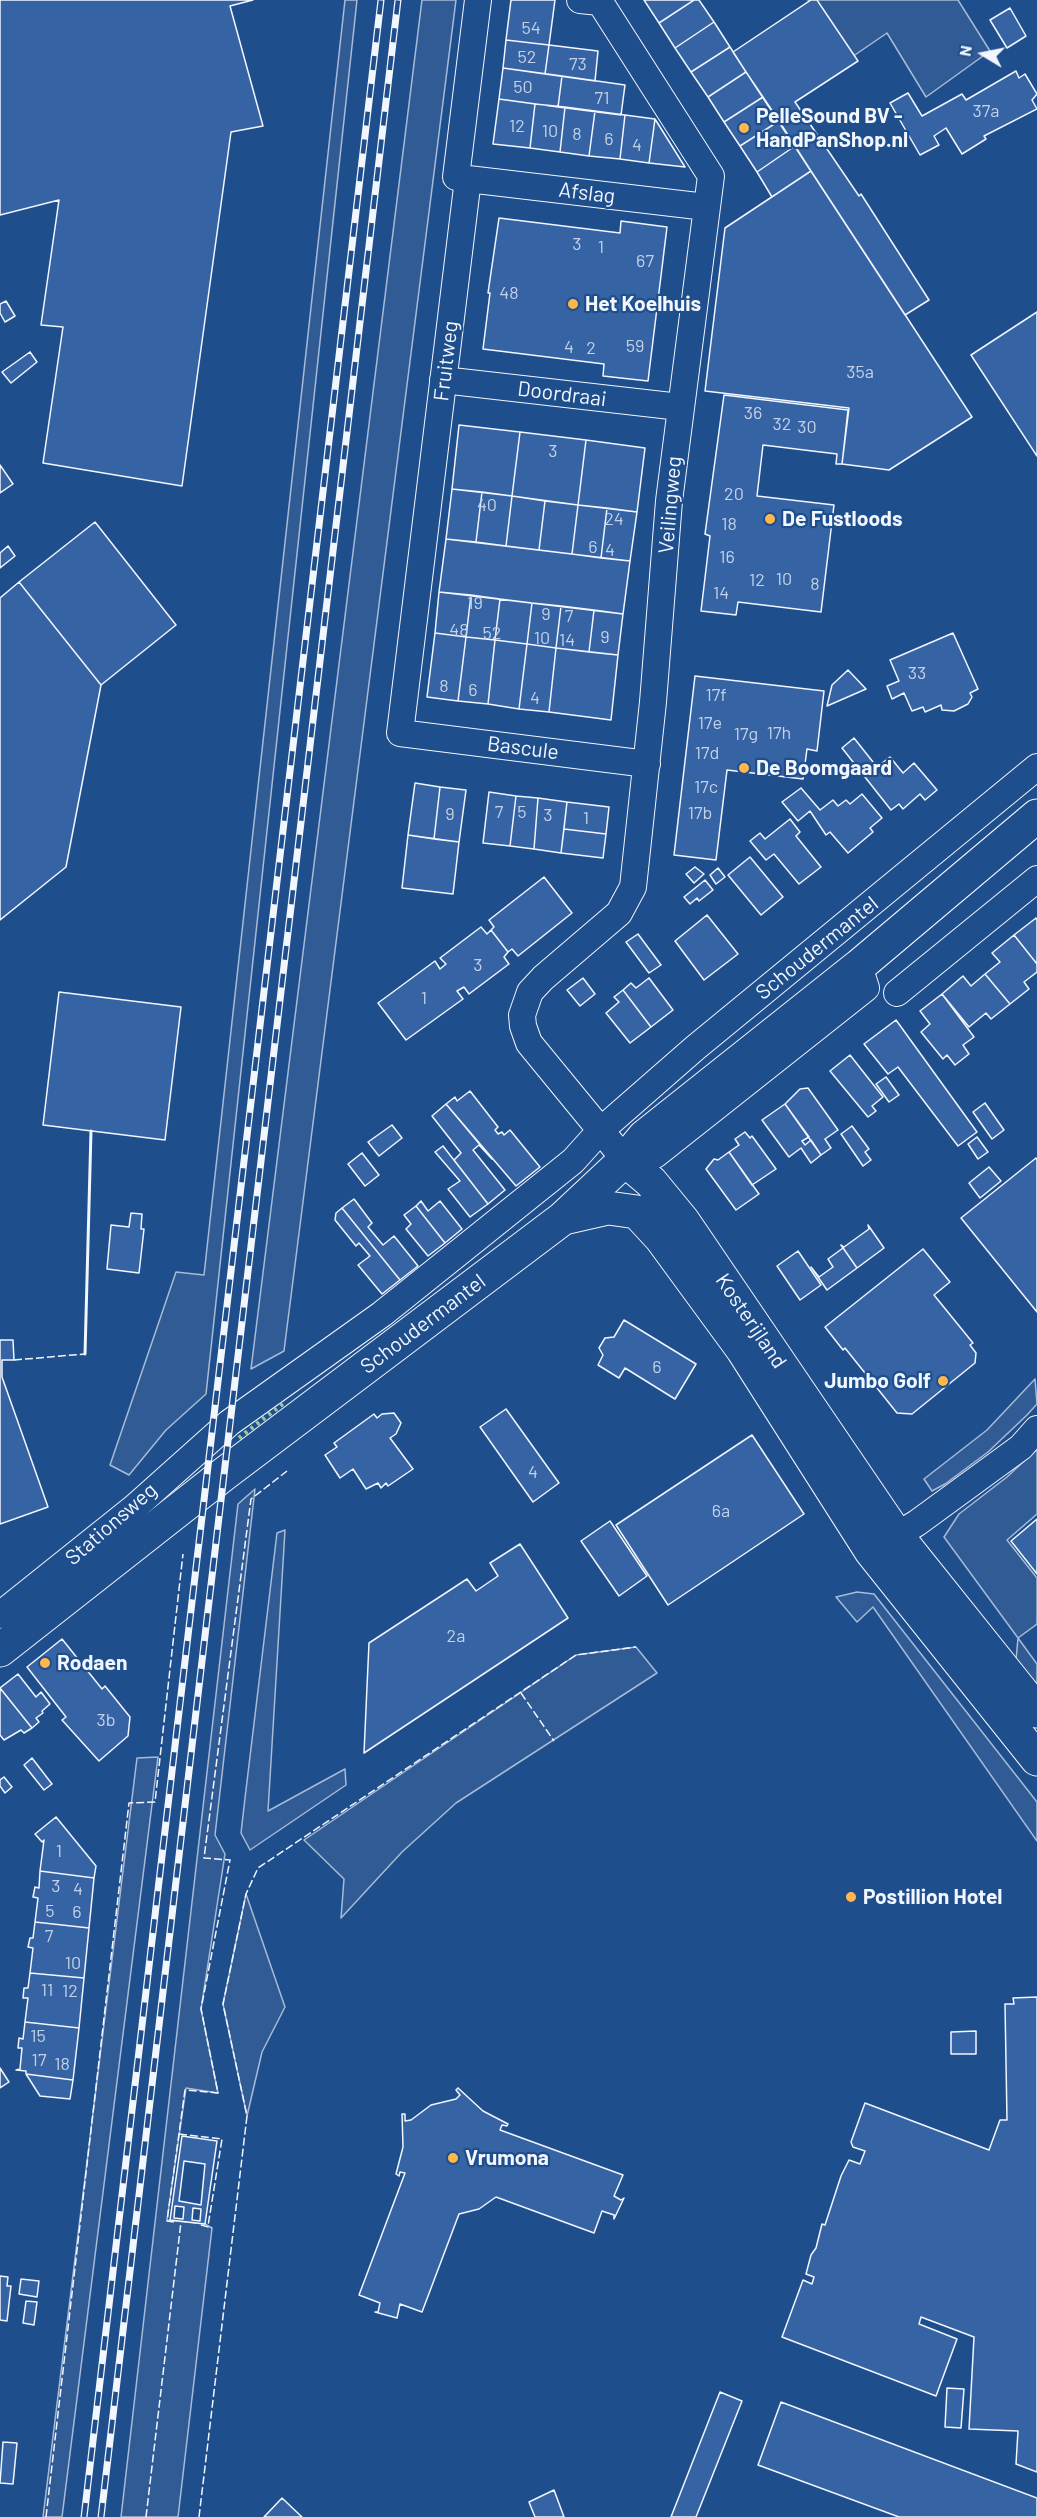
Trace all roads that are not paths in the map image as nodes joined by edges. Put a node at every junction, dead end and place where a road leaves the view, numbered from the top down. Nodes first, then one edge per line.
1 (478, 0) edge
2 (580, 0) edge
3 (468, 179) junction
4 (706, 207) junction
5 (443, 380) junction
6 (680, 407) junction
7 (400, 733) joint
8 (646, 764) junction
9 (1037, 767) edge
10 (1037, 816) edge
11 (1037, 879) edge
12 (897, 993) dead end
13 (600, 1131) junction
14 (625, 1160) junction
15 (637, 1212) junction
16 (562, 1219) junction
17 (1037, 1429) edge
18 (220, 1431) joint
19 (214, 1481) joint
20 (884, 1543) junction
21 (0, 1615) edge
22 (1, 1648) edge
23 (1037, 1711) edge
24 (1037, 1759) edge

1 - 3 street
2 - 4 street, Veilingweg
3 - 4 street, Afslag
3 - 5 street, Fruitweg
4 - 6 street, Veilingweg
5 - 6 street, Doordraai
5 - 7 street, Fruitweg
6 - 8 street, Veilingweg
7 - 8 street, Bascule
8 - 13 street, Veilingweg
9 - 13 street, Schoudermantel
10 - 14 street, Schoudermantel
11 - 12 street
13 - 14 street
13 - 18 street, Schoudermantel
14 - 15 street, Kosterijland
14 - 16 street, Schoudermantel
14 - 20 street, Kosterijland
15 - 16 street
15 - 20 street, Kosterijland
16 - 19 street, Schoudermantel
17 - 20 street
18 - 21 street, Stationsweg
19 - 22 street, Stationsweg
20 - 23 street, Kosterijland
20 - 24 street, Kosterijland

